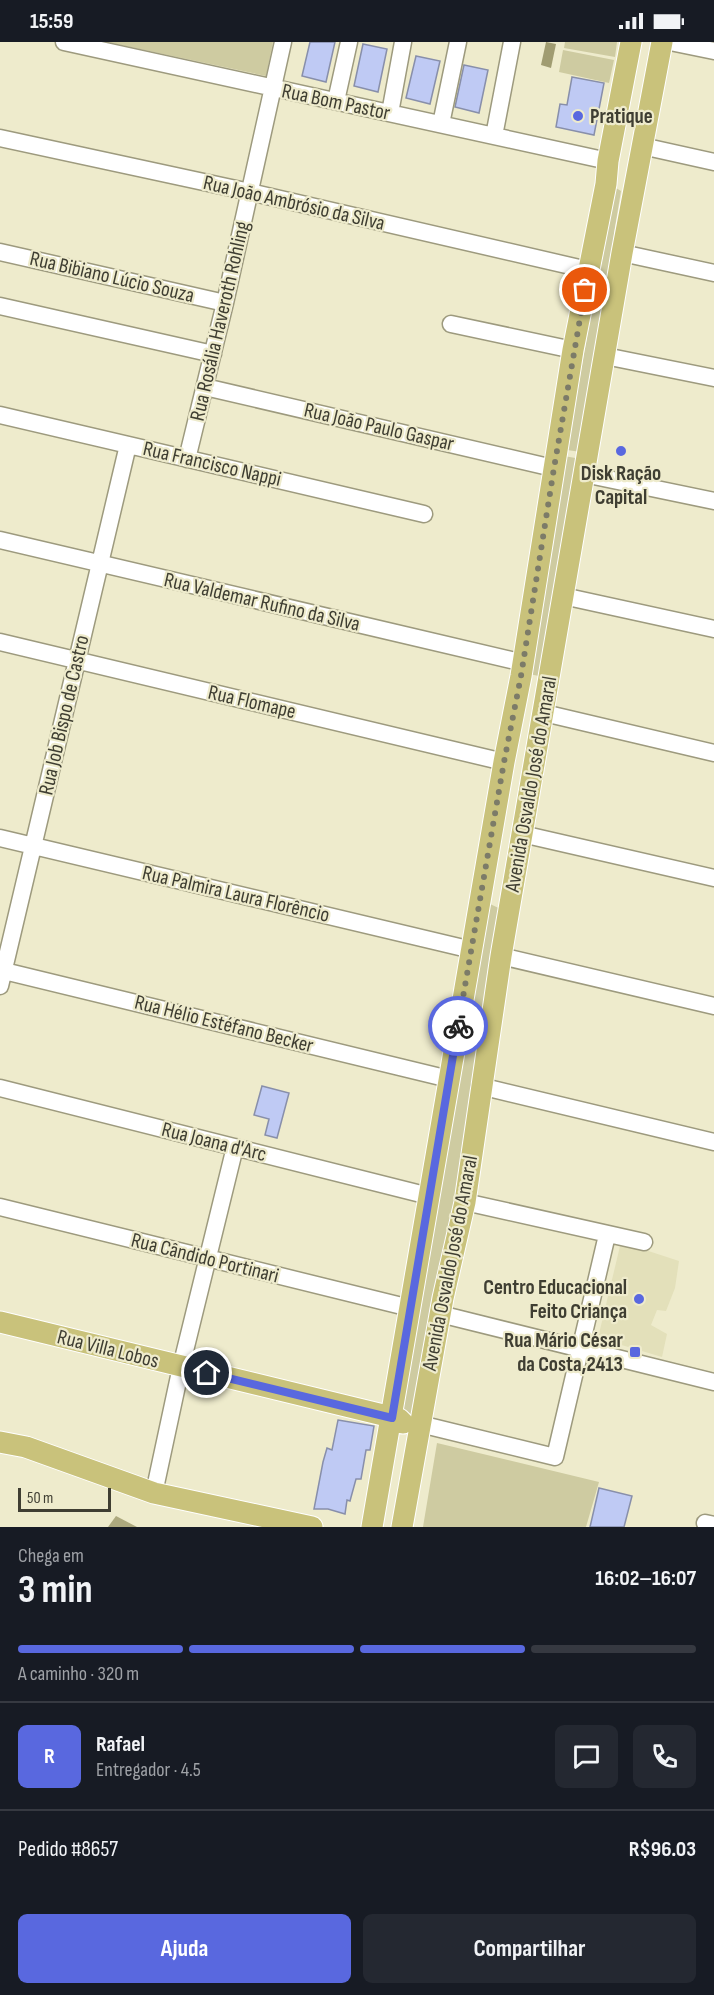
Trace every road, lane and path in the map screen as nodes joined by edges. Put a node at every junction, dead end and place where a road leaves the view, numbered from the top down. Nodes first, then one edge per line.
1 (64, 42) edge
2 (283, 42) edge
3 (349, 42) edge
4 (403, 42) edge
5 (458, 42) edge
6 (512, 42) edge
7 (631, 42) edge
8 (662, 42) edge
9 (670, 42) edge
10 (714, 51) edge
11 (274, 88) junction
12 (336, 101) junction
13 (390, 113) junction
14 (441, 124) junction
15 (494, 136) junction
16 (0, 138) edge
17 (642, 146) junction
18 (608, 161) junction
19 (714, 162) edge
20 (250, 192) junction
21 (0, 252) edge
22 (622, 253) junction
23 (588, 270) junction
24 (714, 273) edge
25 (225, 303) junction
26 (0, 306) edge
27 (450, 324) dead end
28 (573, 350) junction
29 (213, 354) junction
30 (605, 356) junction
31 (714, 378) edge
32 (205, 387) junction
33 (0, 415) edge
34 (128, 445) junction
35 (187, 459) junction
36 (554, 468) junction
37 (584, 474) junction
38 (714, 501) edge
39 (424, 514) dead end
40 (0, 540) edge
41 (100, 564) junction
42 (563, 596) junction
43 (714, 629) edge
44 (0, 642) edge
45 (77, 660) junction
46 (524, 663) junction
47 (544, 713) junction
48 (714, 753) edge
49 (504, 762) junction
50 (522, 834) junction
51 (0, 838) edge
52 (33, 846) junction
53 (484, 878) junction
54 (714, 878) edge
55 (512, 890) junction
56 (472, 950) junction
57 (501, 957) junction
58 (1, 976) edge
59 (714, 1006) edge
60 (449, 1079) junction
61 (480, 1086) junction
62 (0, 1088) edge
63 (714, 1142) edge
64 (235, 1147) junction
65 (429, 1196) junction
66 (465, 1202) junction
67 (0, 1208) edge
68 (607, 1235) junction
69 (644, 1242) dead end
70 (208, 1258) junction
71 (410, 1308) junction
72 (440, 1314) junction
73 (0, 1322) edge
74 (581, 1349) junction
75 (181, 1367) junction
76 (714, 1382) edge
77 (392, 1418) junction
78 (418, 1433) junction
79 (0, 1442) edge
80 (154, 1493) junction
81 (312, 1527) edge
82 (372, 1527) edge
83 (402, 1527) edge

1 - 11 street, Rua Bom Pastor
2 - 11 street, Rua Rosália Haveroth Rohling
3 - 12 street
4 - 13 street
5 - 14 street
6 - 15 street
7 - 18 main road, Avenida Osvaldo José do Amaral
8 - 17 main road, Avenida Osvaldo José do Amaral
9 - 10 street
11 - 12 street, Rua Bom Pastor
11 - 20 street, Rua Rosália Haveroth Rohling
12 - 13 street, Rua Bom Pastor
13 - 14 street, Rua Bom Pastor
14 - 15 street, Rua Bom Pastor
15 - 18 street, Rua Bom Pastor
16 - 20 street, Rua João Ambrósio da Silva
17 - 19 street
17 - 22 main road, Avenida Osvaldo José do Amaral
18 - 22 main road
18 - 23 main road, Avenida Osvaldo José do Amaral
20 - 23 street, Rua João Ambrósio da Silva
20 - 25 street, Rua Rosália Haveroth Rohling
21 - 25 street, Rua Bibiano Lúcio Souza
22 - 24 street
22 - 30 main road, Avenida Osvaldo José do Amaral
23 - 28 main road, Avenida Osvaldo José do Amaral
25 - 29 street, Rua Rosália Haveroth Rohling
26 - 29 street
27 - 28 street
28 - 36 main road, Avenida Osvaldo José do Amaral
29 - 32 street, Rua Rosália Haveroth Rohling
30 - 31 street
30 - 37 main road, Avenida Osvaldo José do Amaral
32 - 35 street, Rua Rosália Haveroth Rohling
32 - 36 street, Rua João Paulo Gaspar
33 - 34 street, Rua Francisco Nappi
34 - 35 street, Rua Francisco Nappi
34 - 41 street, Rua Job Bispo de Castro
35 - 39 street, Rua Francisco Nappi
36 - 46 main road, Avenida Osvaldo José do Amaral
37 - 38 street
37 - 42 main road, Avenida Osvaldo José do Amaral
40 - 41 street, Rua Valdemar Rufino da Silva
41 - 45 street, Rua Job Bispo de Castro
41 - 46 street, Rua Valdemar Rufino da Silva
42 - 43 street
42 - 47 main road, Avenida Osvaldo José do Amaral
44 - 45 street, Rua Flomape
45 - 49 street, Rua Flomape
45 - 52 street, Rua Job Bispo de Castro
46 - 49 main road, Avenida Osvaldo José do Amaral
47 - 48 street
47 - 50 main road, Avenida Osvaldo José do Amaral
49 - 53 main road, Avenida Osvaldo José do Amaral
50 - 54 street
50 - 55 main road, Avenida Osvaldo José do Amaral
51 - 52 street, Rua Palmira Laura Florêncio
52 - 56 street, Rua Palmira Laura Florêncio
52 - 58 street, Rua Job Bispo de Castro
53 - 55 main road
53 - 56 main road, Avenida Osvaldo José do Amaral
55 - 57 main road, Avenida Osvaldo José do Amaral
56 - 60 main road, Avenida Osvaldo José do Amaral
57 - 59 street
57 - 61 main road, Avenida Osvaldo José do Amaral
58 - 60 street, Rua Hélio Estéfano Becker
60 - 65 main road, Avenida Osvaldo José do Amaral
61 - 63 street
61 - 66 main road, Avenida Osvaldo José do Amaral
62 - 64 street, Rua Joana d'Arc
64 - 65 street, Rua Joana d'Arc
64 - 70 street
65 - 71 main road, Avenida Osvaldo José do Amaral
66 - 68 street
66 - 72 main road, Avenida Osvaldo José do Amaral
67 - 70 street, Rua Cândido Portinari
68 - 69 street
68 - 74 street
70 - 71 street, Rua Cândido Portinari
70 - 75 street
71 - 77 main road, Avenida Osvaldo José do Amaral
72 - 74 street
72 - 78 main road, Avenida Osvaldo José do Amaral
73 - 75 main road, Rua Villa Lobos
74 - 76 street
74 - 78 street
75 - 77 main road, Rua Villa Lobos
75 - 80 street
77 - 78 main road
77 - 82 main road, Avenida Osvaldo José do Amaral
78 - 83 main road, Avenida Osvaldo José do Amaral
79 - 80 main road
80 - 81 main road

